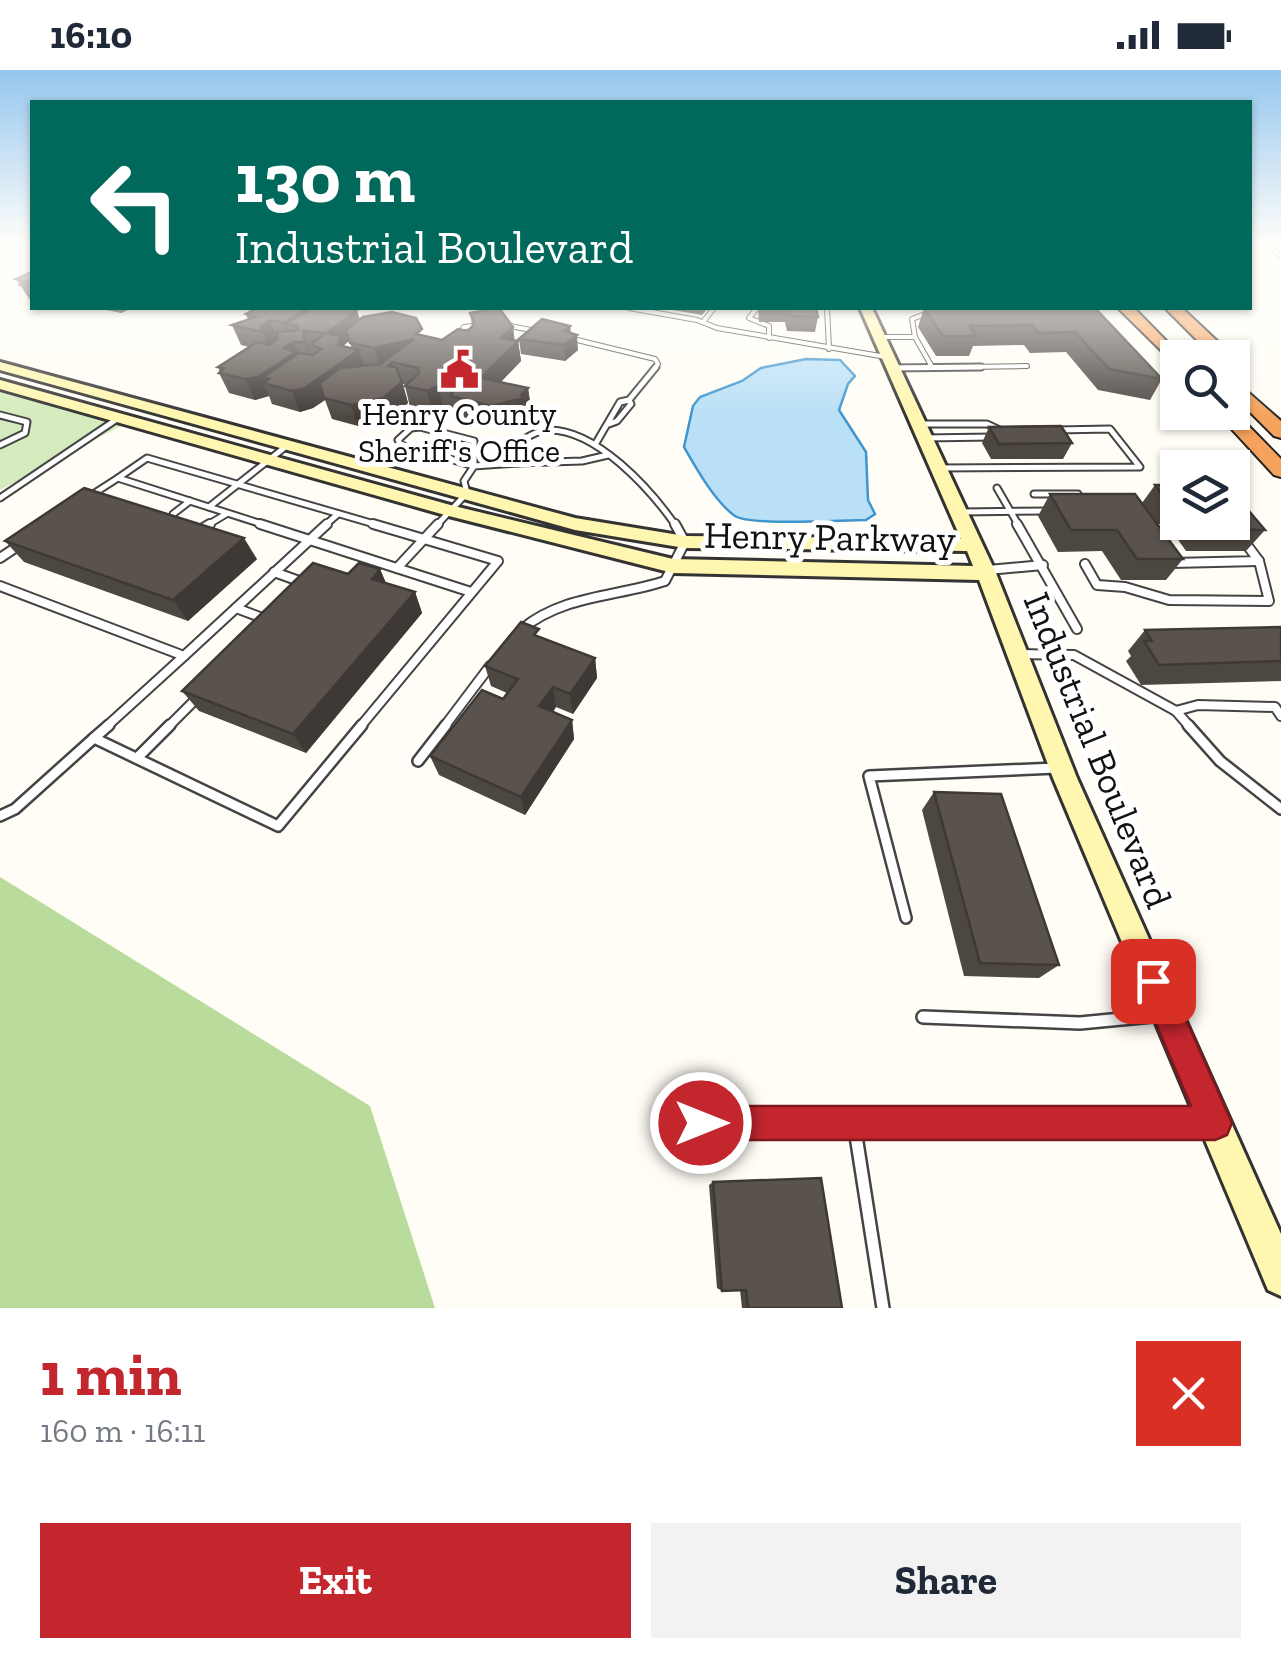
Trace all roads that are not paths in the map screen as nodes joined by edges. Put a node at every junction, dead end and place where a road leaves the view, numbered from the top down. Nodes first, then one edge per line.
1 (639, 310) edge
2 (712, 310) edge
3 (756, 310) edge
4 (827, 310) edge
5 (867, 310) edge
6 (1128, 310) edge
7 (1158, 310) edge
8 (1175, 310) edge
9 (944, 314) edge
10 (703, 322) junction
11 (531, 330) junction
12 (550, 334) edge
13 (509, 335) edge
14 (570, 338) edge
15 (769, 338) junction
16 (916, 338) junction
17 (463, 340) edge
18 (1188, 340) edge
19 (1206, 340) edge
20 (1160, 343) edge
21 (829, 349) junction
22 (883, 351) junction
23 (1027, 366) dead end
24 (932, 367) junction
25 (1, 378) edge
26 (1250, 382) edge
27 (1250, 402) edge
28 (1281, 412) edge
29 (0, 415) edge
30 (120, 418) junction
31 (958, 424) junction
32 (1001, 430) junction
33 (1019, 430) edge
34 (1037, 430) edge
35 (1242, 430) edge
36 (920, 431) junction
37 (1281, 432) edge
38 (964, 437) junction
39 (289, 444) junction
40 (596, 444) junction
41 (0, 445) edge
42 (608, 455) junction
43 (269, 460) junction
44 (518, 463) junction
45 (474, 466) junction
46 (937, 468) junction
47 (1281, 472) edge
48 (118, 478) junction
49 (238, 485) junction
50 (997, 488) dead end
51 (468, 493) junction
52 (1034, 494) dead end
53 (1085, 494) edge
54 (0, 498) edge
55 (88, 498) edge
56 (190, 501) junction
57 (209, 507) junction
58 (452, 511) junction
59 (1010, 511) junction
60 (1055, 511) edge
61 (958, 512) junction
62 (226, 514) junction
63 (338, 514) junction
64 (176, 524) edge
65 (190, 530) edge
66 (30, 538) edge
67 (424, 539) junction
68 (309, 540) junction
69 (1244, 540) edge
70 (685, 542) junction
71 (972, 544) junction
72 (1160, 550) edge
73 (0, 558) edge
74 (1259, 561) junction
75 (1085, 564) dead end
76 (1043, 565) junction
77 (673, 566) junction
78 (397, 568) junction
79 (274, 572) junction
80 (985, 572) junction
81 (0, 586) edge
82 (471, 592) junction
83 (300, 597) edge
84 (236, 608) junction
85 (1077, 629) dead end
86 (262, 634) edge
87 (514, 637) edge
88 (1018, 654) junction
89 (184, 656) junction
90 (493, 662) edge
91 (206, 689) edge
92 (1279, 710) edge
93 (1176, 711) junction
94 (94, 738) junction
95 (137, 758) junction
96 (418, 761) dead end
97 (1061, 768) junction
98 (1281, 810) edge
99 (0, 816) edge
100 (906, 918) dead end
101 (1168, 1015) junction
102 (923, 1018) dead end
103 (701, 1123) dead end
104 (854, 1123) junction
105 (1215, 1123) junction
106 (1281, 1278) edge
107 (883, 1308) edge

1 - 10 lane
2 - 10 lane
3 - 15 lane
4 - 21 lane
5 - 22 street, Industrial Boulevard
6 - 20 highway
7 - 18 highway
8 - 19 highway
9 - 16 lane
10 - 15 lane
11 - 12 lane
11 - 13 lane
11 - 17 lane
14 - 40 lane
15 - 21 lane
16 - 22 lane
16 - 24 lane
21 - 22 lane
22 - 24 lane
22 - 36 street, Industrial Boulevard
23 - 24 lane
25 - 30 street, Henry Parkway
25 - 39 street, Henry Parkway
26 - 28 highway
27 - 37 highway
29 - 41 lane
30 - 43 street, Henry Parkway
30 - 54 lane
31 - 32 lane
31 - 36 lane
31 - 38 lane
32 - 33 lane
32 - 38 lane
34 - 46 lane
35 - 47 highway
36 - 38 lane
36 - 46 street, Industrial Boulevard
39 - 43 lane
39 - 51 street, Henry Parkway
40 - 42 lane
40 - 44 lane
42 - 44 lane
42 - 70 lane
43 - 49 lane
43 - 58 street, Henry Parkway
44 - 45 lane
45 - 45 lane
45 - 51 lane
46 - 61 street, Industrial Boulevard
48 - 49 lane
48 - 55 lane
48 - 56 lane
49 - 57 lane
49 - 63 lane
50 - 59 lane
51 - 58 lane
51 - 70 street, Henry Parkway
52 - 53 lane
56 - 57 lane
56 - 64 lane
57 - 62 lane
58 - 67 lane
58 - 77 street, Henry Parkway
59 - 60 lane
59 - 61 lane
59 - 76 lane
61 - 71 street, Industrial Boulevard
62 - 65 lane
62 - 68 lane
63 - 67 lane
63 - 68 lane
66 - 73 lane
67 - 78 lane
67 - 82 lane
68 - 78 lane
68 - 79 lane
69 - 74 lane
70 - 71 street, Henry Parkway
70 - 77 lane, Henry Parkway
71 - 80 street, Industrial Boulevard
72 - 74 lane
74 - 75 lane
76 - 80 lane
76 - 85 lane
77 - 80 street, Henry Parkway
77 - 87 lane
78 - 82 lane
79 - 83 lane
79 - 84 lane
80 - 88 street, Industrial Boulevard
81 - 89 lane
82 - 95 lane
84 - 86 lane
84 - 89 lane
88 - 93 lane
88 - 97 street, Industrial Boulevard
89 - 94 lane
90 - 96 lane
91 - 95 lane
92 - 93 lane
93 - 98 lane
94 - 95 lane
94 - 99 lane
97 - 100 lane
97 - 101 street, Industrial Boulevard
101 - 102 lane
101 - 105 street, Industrial Boulevard
103 - 104 lane
104 - 105 lane
104 - 107 lane
105 - 106 street, Industrial Boulevard

